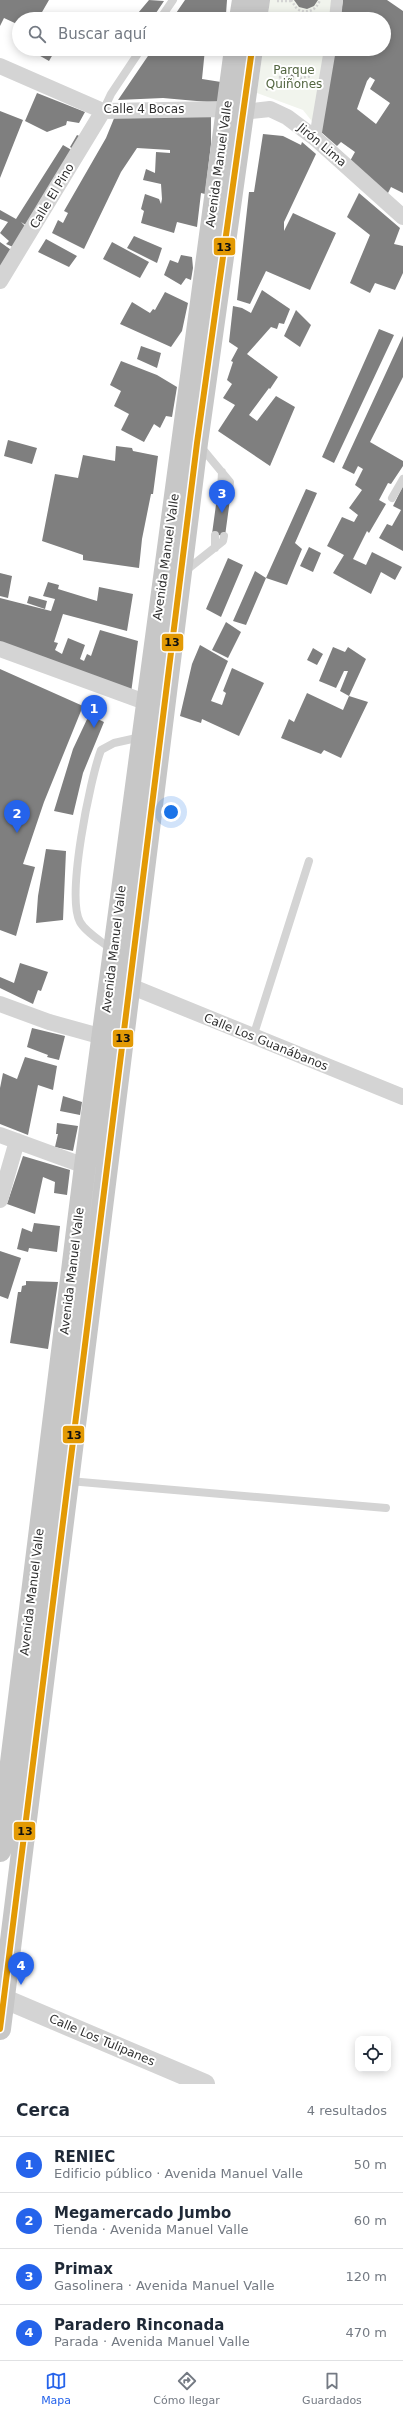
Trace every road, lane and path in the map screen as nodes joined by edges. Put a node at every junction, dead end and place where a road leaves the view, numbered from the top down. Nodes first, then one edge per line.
1 (173, 0) edge
2 (243, 0) edge
3 (320, 0) edge
4 (337, 0) edge
5 (266, 1) edge
6 (291, 1) edge
7 (165, 12) edge
8 (241, 12) edge
9 (260, 12) edge
10 (335, 12) edge
11 (136, 56) edge
12 (235, 56) edge
13 (250, 56) edge
14 (329, 56) edge
15 (0, 66) edge
16 (280, 80) junction
17 (266, 84) dead end
18 (265, 91) junction
19 (271, 94) dead end
20 (234, 110) junction
21 (103, 111) junction
22 (315, 138) junction
23 (403, 217) edge
24 (0, 281) edge
25 (197, 443) junction
26 (403, 479) edge
27 (225, 491) dead end
28 (392, 498) dead end
29 (219, 535) dead end
30 (181, 576) junction
31 (0, 649) edge
32 (155, 706) junction
33 (142, 737) junction
34 (309, 861) dead end
35 (114, 951) junction
36 (130, 986) junction
37 (0, 1004) edge
38 (102, 1037) junction
39 (253, 1037) junction
40 (403, 1097) edge
41 (0, 1136) edge
42 (17, 1141) junction
43 (85, 1166) junction
44 (0, 1200) edge
45 (68, 1480) junction
46 (386, 1508) dead end
47 (16, 1777) edge
48 (0, 1851) edge
49 (2, 1998) edge
50 (0, 2029) edge
51 (205, 2084) edge

1 - 7 lane
2 - 8 main road
3 - 6 path
4 - 10 street
5 - 6 path
5 - 9 main road
11 - 21 lane
12 - 20 main road, Avenida Manuel Valle
13 - 20 main road, Avenida Manuel Valle
14 - 22 street
15 - 21 street, Calle 4 Bocas
16 - 16 path
16 - 18 path
17 - 18 path
18 - 19 path
20 - 21 street, Calle 4 Bocas
20 - 22 street, Jirón Lima
20 - 25 main road, Avenida Manuel Valle
20 - 32 main road, Avenida Manuel Valle
21 - 24 street, Calle El Pino
22 - 23 street, Jirón Lima
25 - 27 lane
25 - 30 main road, Avenida Manuel Valle
26 - 28 lane
29 - 30 lane
30 - 32 main road, Avenida Manuel Valle
31 - 32 street
32 - 33 main road, Avenida Manuel Valle
32 - 36 main road, Avenida Manuel Valle
33 - 35 main road, Avenida Manuel Valle
33 - 35 lane
34 - 39 lane
35 - 38 main road, Avenida Manuel Valle
36 - 39 street, Calle Los Guanábanos
36 - 45 main road, Avenida Manuel Valle
37 - 38 street
38 - 43 main road, Avenida Manuel Valle
39 - 40 street, Calle Los Guanábanos
41 - 42 street
42 - 43 street
42 - 44 street
43 - 47 main road, Avenida Manuel Valle
45 - 46 lane
45 - 47 main road, Avenida Manuel Valle
47 - 48 main road, Avenida Manuel Valle
47 - 49 main road, Avenida Manuel Valle
49 - 50 main road, Avenida Manuel Valle
49 - 51 street, Calle Los Tulipanes

